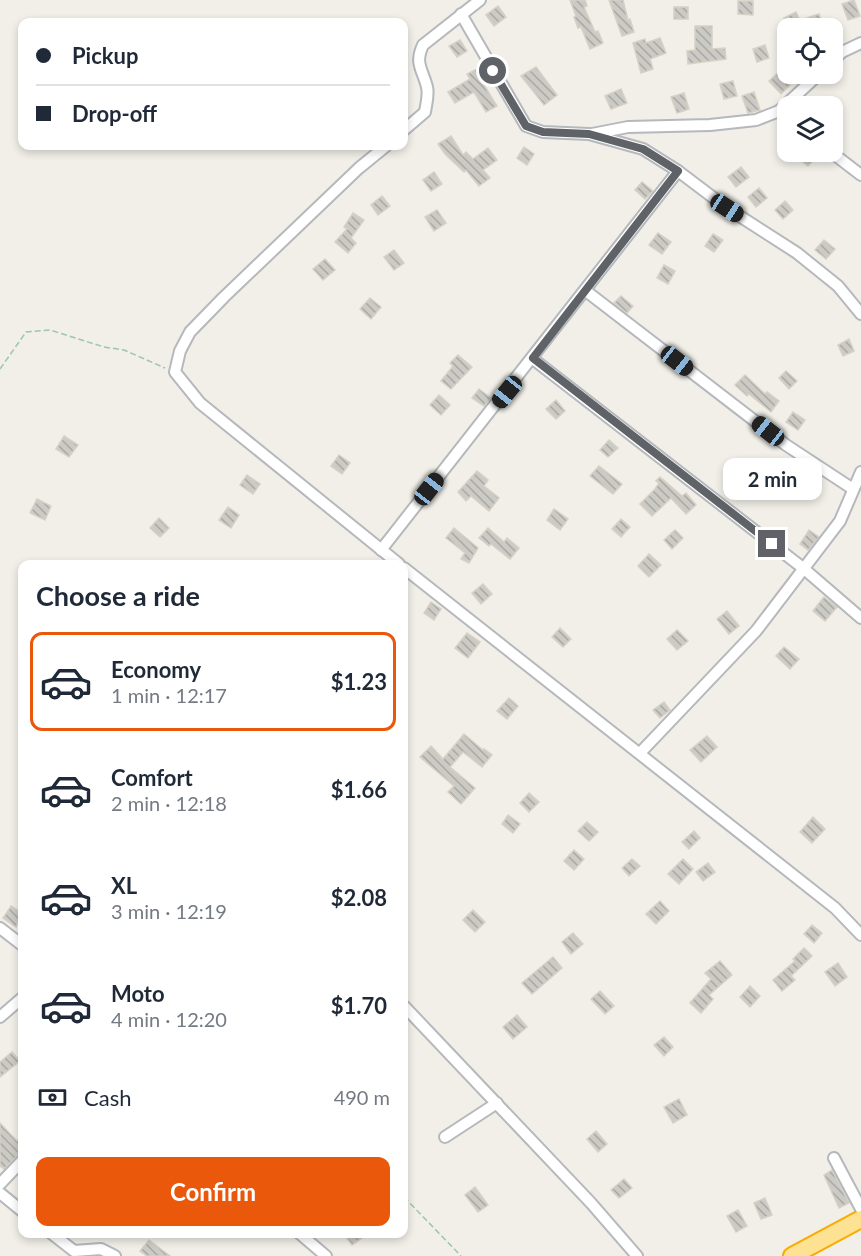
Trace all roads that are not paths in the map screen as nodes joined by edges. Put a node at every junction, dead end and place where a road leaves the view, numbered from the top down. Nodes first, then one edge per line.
1 (480, 0) edge
2 (460, 14) junction
3 (861, 43) edge
4 (843, 52) edge
5 (810, 84) edge
6 (799, 96) edge
7 (777, 115) edge
8 (408, 127) edge
9 (589, 134) junction
10 (381, 150) edge
11 (843, 161) edge
12 (678, 171) junction
13 (861, 175) edge
14 (586, 291) junction
15 (861, 314) edge
16 (533, 358) junction
17 (861, 472) edge
18 (853, 489) junction
19 (381, 550) junction
20 (394, 560) edge
21 (803, 568) junction
22 (408, 571) edge
23 (861, 618) edge
24 (640, 753) junction
25 (0, 928) edge
26 (861, 935) edge
27 (18, 942) edge
28 (18, 1001) edge
29 (408, 1010) edge
30 (0, 1017) edge
31 (497, 1103) junction
32 (445, 1137) dead end
33 (834, 1158) dead end
34 (18, 1165) edge
35 (0, 1184) edge
36 (0, 1193) edge
37 (18, 1208) edge
38 (861, 1209) edge
39 (861, 1219) edge
40 (57, 1238) edge
41 (305, 1238) edge
42 (811, 1252) edge
43 (115, 1256) edge
44 (326, 1256) edge
45 (637, 1256) edge
46 (792, 1256) edge

1 - 2 street
2 - 8 street
2 - 9 street
3 - 4 street
5 - 6 street
7 - 9 street
9 - 12 street
10 - 19 street
11 - 13 street
12 - 14 street
12 - 15 street
14 - 16 street
14 - 18 street
16 - 19 street
16 - 21 street
17 - 18 street
18 - 21 street
19 - 20 street
21 - 23 street
21 - 24 street
22 - 24 street
24 - 26 street
25 - 27 street
28 - 30 street
29 - 31 street
31 - 32 street
31 - 45 street
33 - 38 street
34 - 35 street
36 - 37 street
39 - 42 highway
40 - 43 street
41 - 44 street
42 - 46 highway

